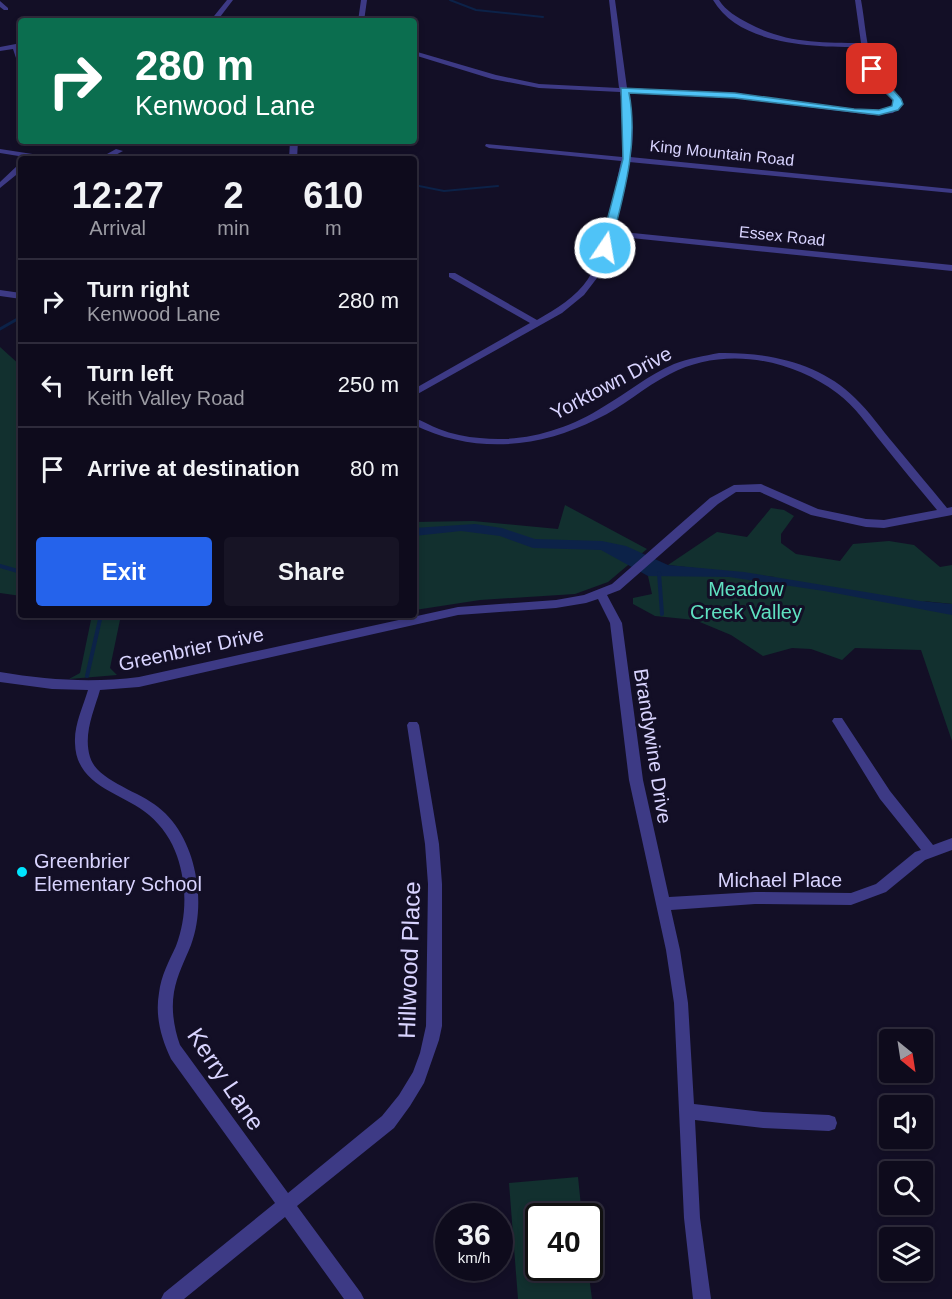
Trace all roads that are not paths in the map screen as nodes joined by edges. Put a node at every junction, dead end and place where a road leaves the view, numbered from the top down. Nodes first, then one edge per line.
1 (230, 0) edge
2 (364, 0) edge
3 (612, 0) edge
4 (716, 0) edge
5 (858, 0) edge
6 (215, 18) edge
7 (361, 18) edge
8 (866, 45) junction
9 (18, 46) edge
10 (0, 49) edge
11 (417, 54) edge
12 (624, 90) junction
13 (489, 146) dead end
14 (0, 151) edge
15 (119, 152) dead end
16 (23, 156) edge
17 (109, 156) edge
18 (627, 159) junction
19 (18, 170) edge
20 (0, 186) edge
21 (952, 191) edge
22 (609, 233) junction
23 (952, 268) edge
24 (452, 275) dead end
25 (0, 293) edge
26 (18, 296) edge
27 (538, 324) junction
28 (417, 391) edge
29 (417, 422) edge
30 (948, 512) edge
31 (602, 594) junction
32 (0, 677) edge
33 (95, 687) junction
34 (838, 721) dead end
35 (413, 724) dead end
36 (952, 844) edge
37 (930, 851) junction
38 (663, 904) junction
39 (687, 1111) junction
40 (829, 1123) dead end
41 (285, 1204) junction
42 (170, 1299) edge
43 (355, 1299) edge
44 (702, 1299) edge

1 - 6 street
2 - 7 street
3 - 12 street
4 - 8 street
5 - 8 street
8 - 12 street
9 - 10 street
11 - 12 street
12 - 18 street
13 - 18 street, King Mountain Road
14 - 16 street
15 - 17 street
18 - 21 street, King Mountain Road
18 - 22 street
19 - 20 street
22 - 23 street, Essex Road
22 - 27 street
24 - 27 street
25 - 26 street
27 - 28 street
29 - 30 street, Yorktown Drive
30 - 31 street
31 - 33 street, Greenbrier Drive
31 - 38 street, Brandywine Drive
32 - 33 street, Greenbrier Drive
33 - 41 street, Kerry Lane
34 - 37 street
35 - 41 street, Hillwood Place
36 - 37 street, Michael Place
37 - 38 street, Michael Place
38 - 39 street, Brandywine Drive
39 - 40 street
39 - 44 street, Brandywine Drive
41 - 42 street, Hillwood Place
41 - 43 street, Kerry Lane

